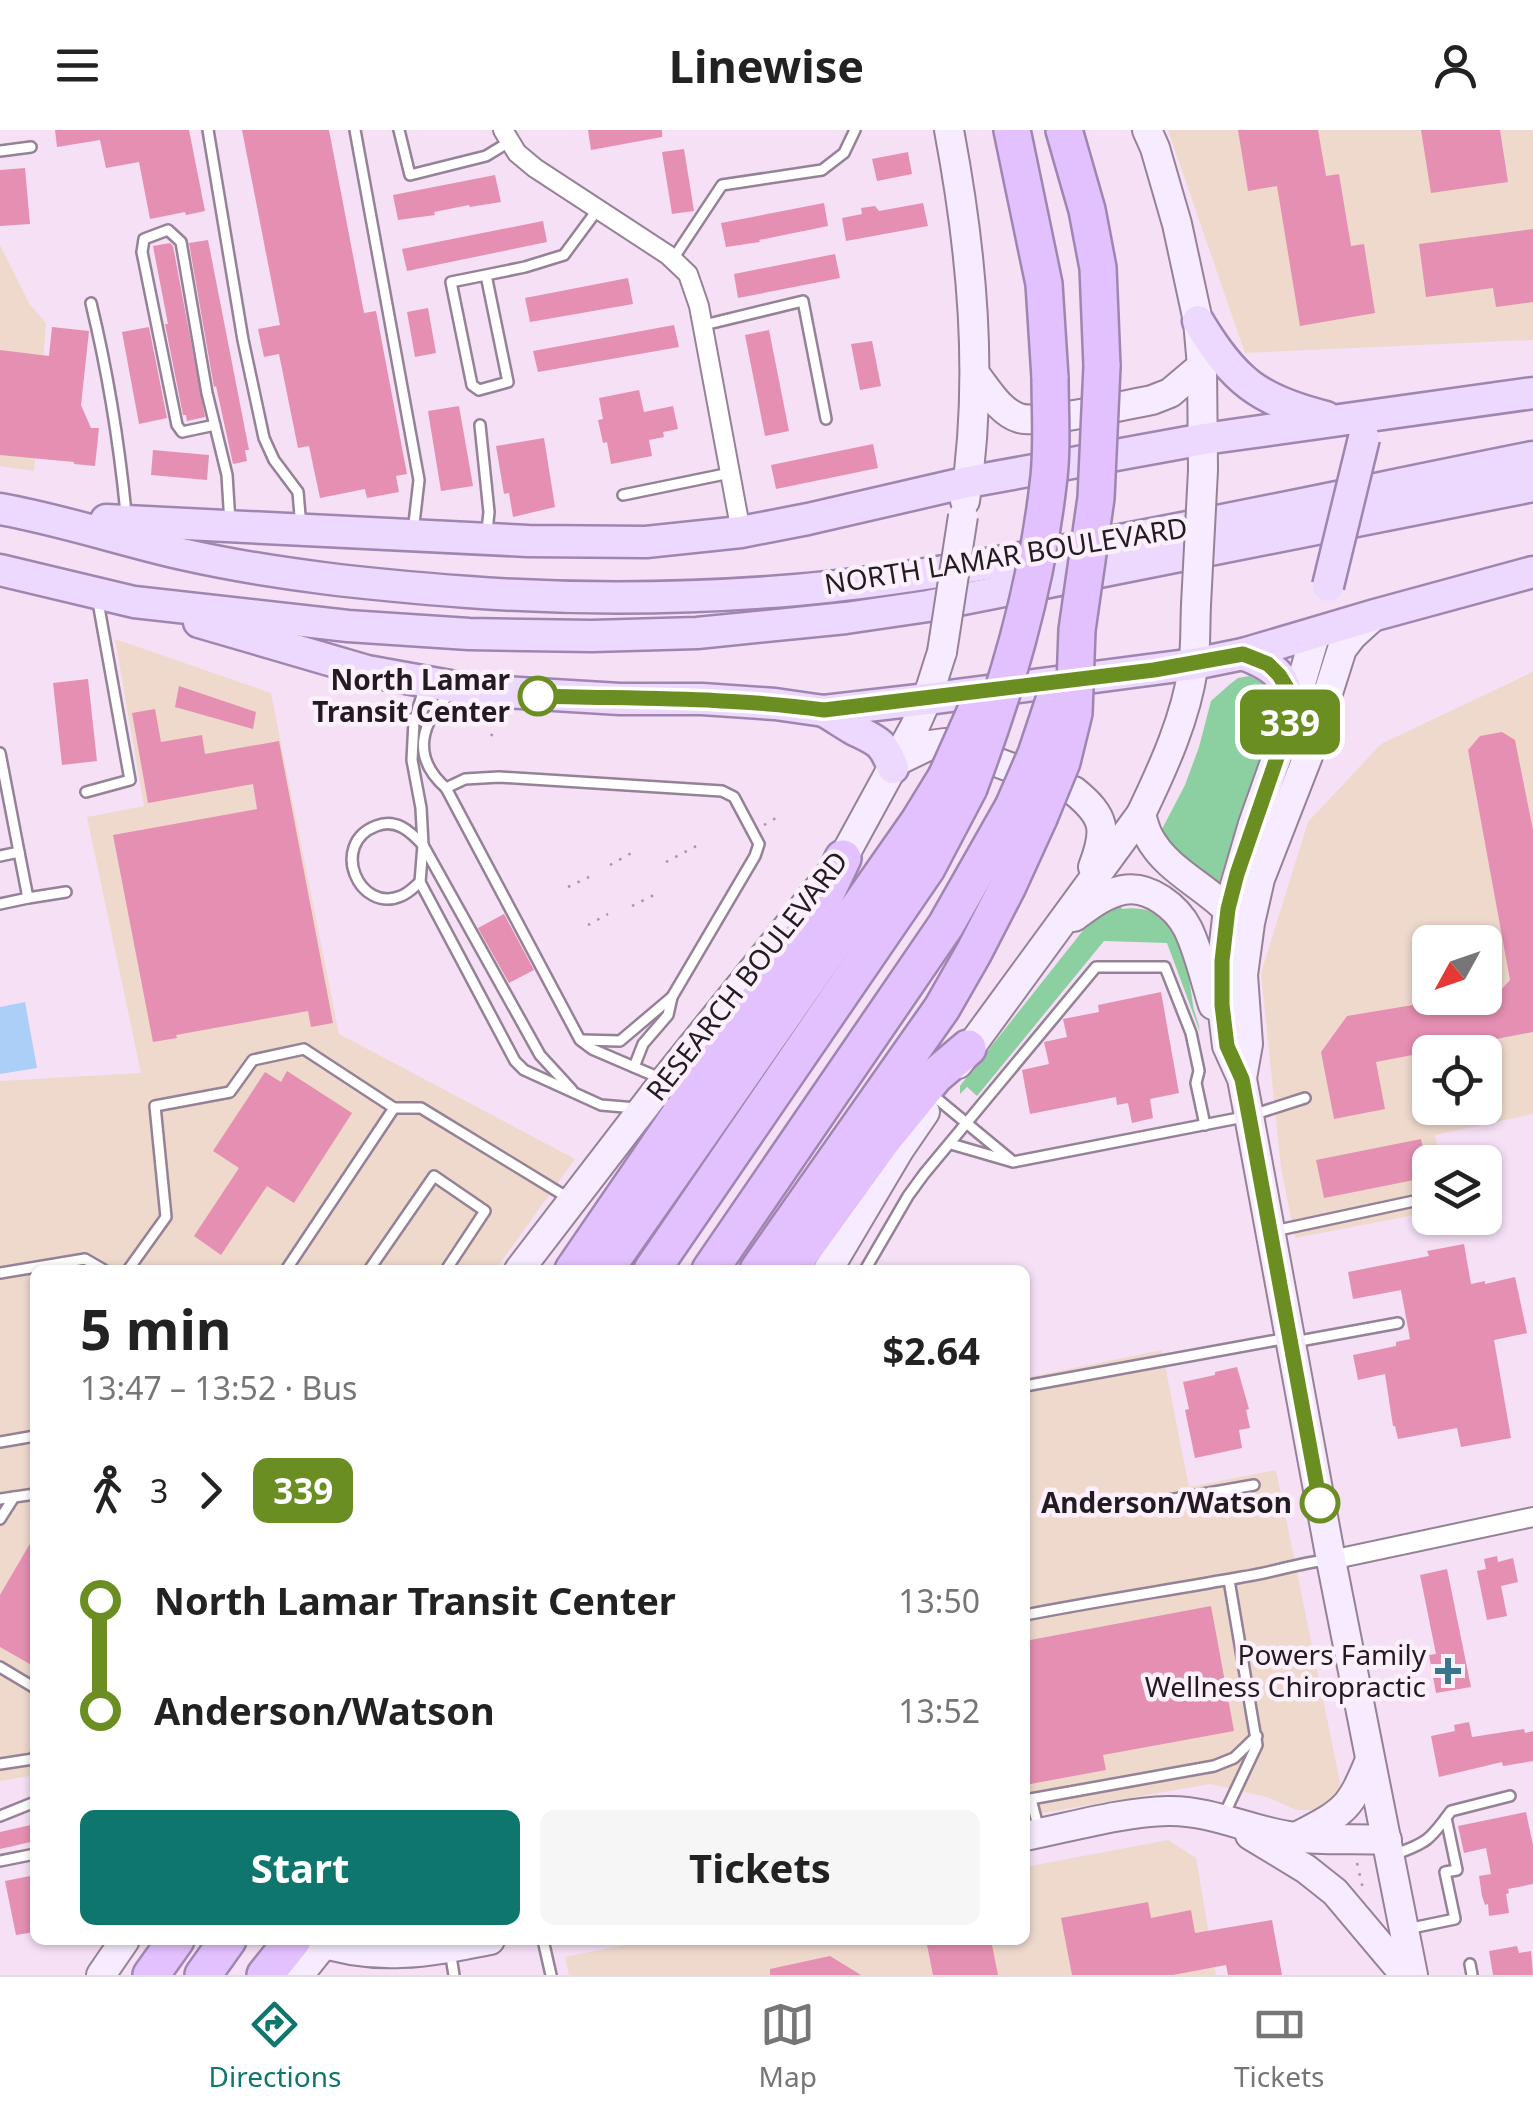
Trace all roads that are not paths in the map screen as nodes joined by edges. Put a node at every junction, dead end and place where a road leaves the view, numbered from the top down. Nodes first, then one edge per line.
1 (208, 130) edge
2 (355, 130) edge
3 (399, 130) edge
4 (855, 130) edge
5 (950, 130) edge
6 (1012, 130) edge
7 (1064, 130) edge
8 (1148, 130) edge
9 (506, 136) edge
10 (31, 147) dead end
11 (0, 151) edge
12 (598, 209) junction
13 (673, 260) junction
14 (486, 275) junction
15 (91, 303) dead end
16 (1198, 321) junction
17 (702, 326) junction
18 (1202, 366) junction
19 (974, 374) junction
20 (1533, 394) edge
21 (826, 419) dead end
22 (1338, 420) junction
23 (215, 425) junction
24 (480, 425) dead end
25 (1371, 426) junction
26 (1204, 439) junction
27 (1533, 457) edge
28 (730, 474) junction
29 (968, 482) junction
30 (1533, 486) edge
31 (622, 494) dead end
32 (0, 509) edge
33 (48, 518) junction
34 (126, 521) junction
35 (230, 526) junction
36 (301, 529) junction
37 (741, 532) junction
38 (413, 535) junction
39 (486, 539) junction
40 (0, 570) edge
41 (1533, 572) edge
42 (1328, 586) junction
43 (97, 594) junction
44 (134, 602) junction
45 (1376, 615) junction
46 (1316, 632) junction
47 (1243, 654) junction
48 (1194, 664) junction
49 (426, 683) junction
50 (457, 688) junction
51 (927, 700) junction
52 (824, 710) junction
53 (1292, 714) junction
54 (0, 753) edge
55 (895, 764) junction
56 (958, 782) junction
57 (446, 788) junction
58 (86, 792) dead end
59 (1026, 812) junction
60 (1141, 814) junction
61 (423, 844) junction
62 (19, 852) junction
63 (0, 856) edge
64 (842, 858) junction
65 (420, 882) junction
66 (66, 892) dead end
67 (1084, 892) junction
68 (28, 898) junction
69 (0, 904) edge
70 (1228, 909) junction
71 (1054, 934) junction
72 (1246, 950) junction
73 (672, 997) junction
74 (580, 1040) junction
75 (1227, 1046) junction
76 (968, 1048) junction
77 (634, 1067) junction
78 (1242, 1079) junction
79 (665, 1080) junction
80 (574, 1092) junction
81 (935, 1097) junction
82 (1305, 1098) dead end
83 (394, 1108) junction
84 (643, 1109) junction
85 (1249, 1116) junction
86 (967, 1122) junction
87 (1205, 1124) junction
88 (951, 1144) junction
89 (1013, 1162) junction
90 (572, 1200) junction
91 (1412, 1202) edge
92 (1270, 1231) junction
93 (52, 1265) edge
94 (94, 1265) edge
95 (132, 1265) edge
96 (289, 1265) edge
97 (373, 1265) edge
98 (449, 1265) edge
99 (523, 1265) edge
100 (587, 1265) edge
101 (587, 1265) edge
102 (655, 1265) edge
103 (713, 1265) edge
104 (762, 1265) edge
105 (793, 1265) edge
106 (831, 1265) edge
107 (868, 1265) edge
108 (30, 1268) edge
109 (0, 1273) edge
110 (1398, 1323) dead end
111 (1291, 1340) junction
112 (1030, 1385) edge
113 (30, 1437) edge
114 (0, 1442) edge
115 (1254, 1485) dead end
116 (30, 1495) edge
117 (14, 1497) junction
118 (0, 1499) edge
119 (1169, 1500) dead end
120 (1533, 1517) edge
121 (0, 1519) edge
122 (1331, 1560) junction
123 (1229, 1580) junction
124 (1030, 1614) edge
125 (0, 1667) edge
126 (30, 1685) edge
127 (1257, 1736) junction
128 (1370, 1758) junction
129 (30, 1759) edge
130 (0, 1764) edge
131 (1510, 1796) dead end
132 (1030, 1800) edge
133 (30, 1804) edge
134 (0, 1816) edge
135 (1446, 1818) junction
136 (1227, 1821) junction
137 (1032, 1835) edge
138 (1296, 1837) junction
139 (1388, 1848) junction
140 (30, 1855) edge
141 (0, 1861) edge
142 (1404, 1929) junction
143 (122, 1945) edge
144 (162, 1945) edge
145 (172, 1945) edge
146 (224, 1945) edge
147 (308, 1945) edge
148 (312, 1945) edge
149 (331, 1945) edge
150 (481, 1945) edge
151 (544, 1945) edge
152 (452, 1962) edge
153 (101, 1975) edge
154 (150, 1975) edge
155 (203, 1975) edge
156 (265, 1975) edge
157 (299, 1975) edge
158 (552, 1975) edge
159 (1405, 1975) edge
160 (1413, 1975) edge

1 - 36 lane
2 - 38 lane
3 - 9 lane
4 - 13 lane
5 - 19 main road, RESEARCH BOULEVARD
6 - 56 highway, bridge
7 - 59 highway, bridge
8 - 16 main road
9 - 12 street
10 - 11 lane
12 - 13 street
12 - 14 lane
13 - 17 street
14 - 14 lane
15 - 34 lane
16 - 18 main road
16 - 22 main road
17 - 21 lane
17 - 28 street
18 - 19 main road
18 - 26 main road
19 - 29 main road, RESEARCH BOULEVARD
20 - 25 main road
22 - 25 main road
22 - 26 main road
23 - 23 lane
23 - 35 lane
24 - 39 lane
25 - 42 main road, bridge
26 - 29 main road
26 - 48 main road, bridge
27 - 33 main road, NORTH LAMAR BOULEVARD
28 - 31 lane
28 - 37 street
29 - 37 main road
29 - 51 main road, RESEARCH BOULEVARD, bridge
30 - 44 main road, NORTH LAMAR BOULEVARD
32 - 33 main road, NORTH LAMAR BOULEVARD
33 - 34 main road
34 - 35 main road
35 - 36 main road
36 - 38 main road
37 - 39 main road
38 - 39 main road
40 - 43 main road, NORTH LAMAR BOULEVARD
41 - 45 main road
42 - 45 main road
42 - 46 main road
43 - 44 main road, NORTH LAMAR BOULEVARD
43 - 58 lane
44 - 49 main road
45 - 46 main road
45 - 72 main road
46 - 47 main road
46 - 53 main road
47 - 48 main road
47 - 53 main road
48 - 51 main road
48 - 60 main road
49 - 50 main road
49 - 61 lane
50 - 52 main road
50 - 57 lane
51 - 52 main road
51 - 55 main road, RESEARCH BOULEVARD
52 - 55 main road
53 - 70 main road
54 - 62 lane
55 - 64 main road, RESEARCH BOULEVARD
55 - 67 main road
56 - 100 highway
56 - 102 highway
57 - 73 lane
57 - 74 lane
59 - 103 highway
59 - 104 highway
60 - 67 main road
60 - 70 main road
61 - 65 lane
61 - 65 lane
61 - 80 lane
62 - 63 lane
62 - 68 lane
64 - 79 main road, RESEARCH BOULEVARD
64 - 101 highway
65 - 80 lane
66 - 68 lane
67 - 71 main road
68 - 69 lane
70 - 72 main road
70 - 75 main road
71 - 75 main road
71 - 76 main road
72 - 78 main road
73 - 74 lane
73 - 77 lane
74 - 77 lane
75 - 78 main road
76 - 81 main road
76 - 105 highway
77 - 79 lane
78 - 85 main road
79 - 84 main road, RESEARCH BOULEVARD
80 - 84 lane
81 - 86 lane
81 - 106 main road
82 - 85 lane
83 - 90 lane
83 - 95 lane
83 - 96 lane
84 - 90 main road, RESEARCH BOULEVARD
85 - 87 lane
85 - 92 main road
86 - 87 lane
86 - 88 lane
86 - 89 lane
87 - 89 lane
88 - 89 lane
88 - 107 lane
90 - 99 main road, RESEARCH BOULEVARD
91 - 92 lane
92 - 111 main road
93 - 94 lane
97 - 98 lane
108 - 109 lane
110 - 111 lane
111 - 112 lane
111 - 122 main road
113 - 114 lane
115 - 119 lane
116 - 117 lane
117 - 118 lane
117 - 121 lane
120 - 122 street
122 - 123 lane
122 - 128 main road
123 - 124 lane
123 - 127 lane
125 - 126 lane
127 - 132 lane
127 - 136 lane
128 - 138 main road
128 - 139 main road
129 - 130 lane
131 - 135 lane
133 - 134 lane
135 - 139 lane
135 - 142 lane
136 - 137 main road
136 - 138 main road
136 - 159 main road
138 - 139 main road
139 - 142 main road
140 - 141 lane
142 - 160 main road
143 - 153 main road
144 - 154 highway
145 - 154 highway
146 - 155 highway
147 - 156 highway
148 - 157 main road
149 - 152 main road
150 - 152 main road
151 - 158 lane

